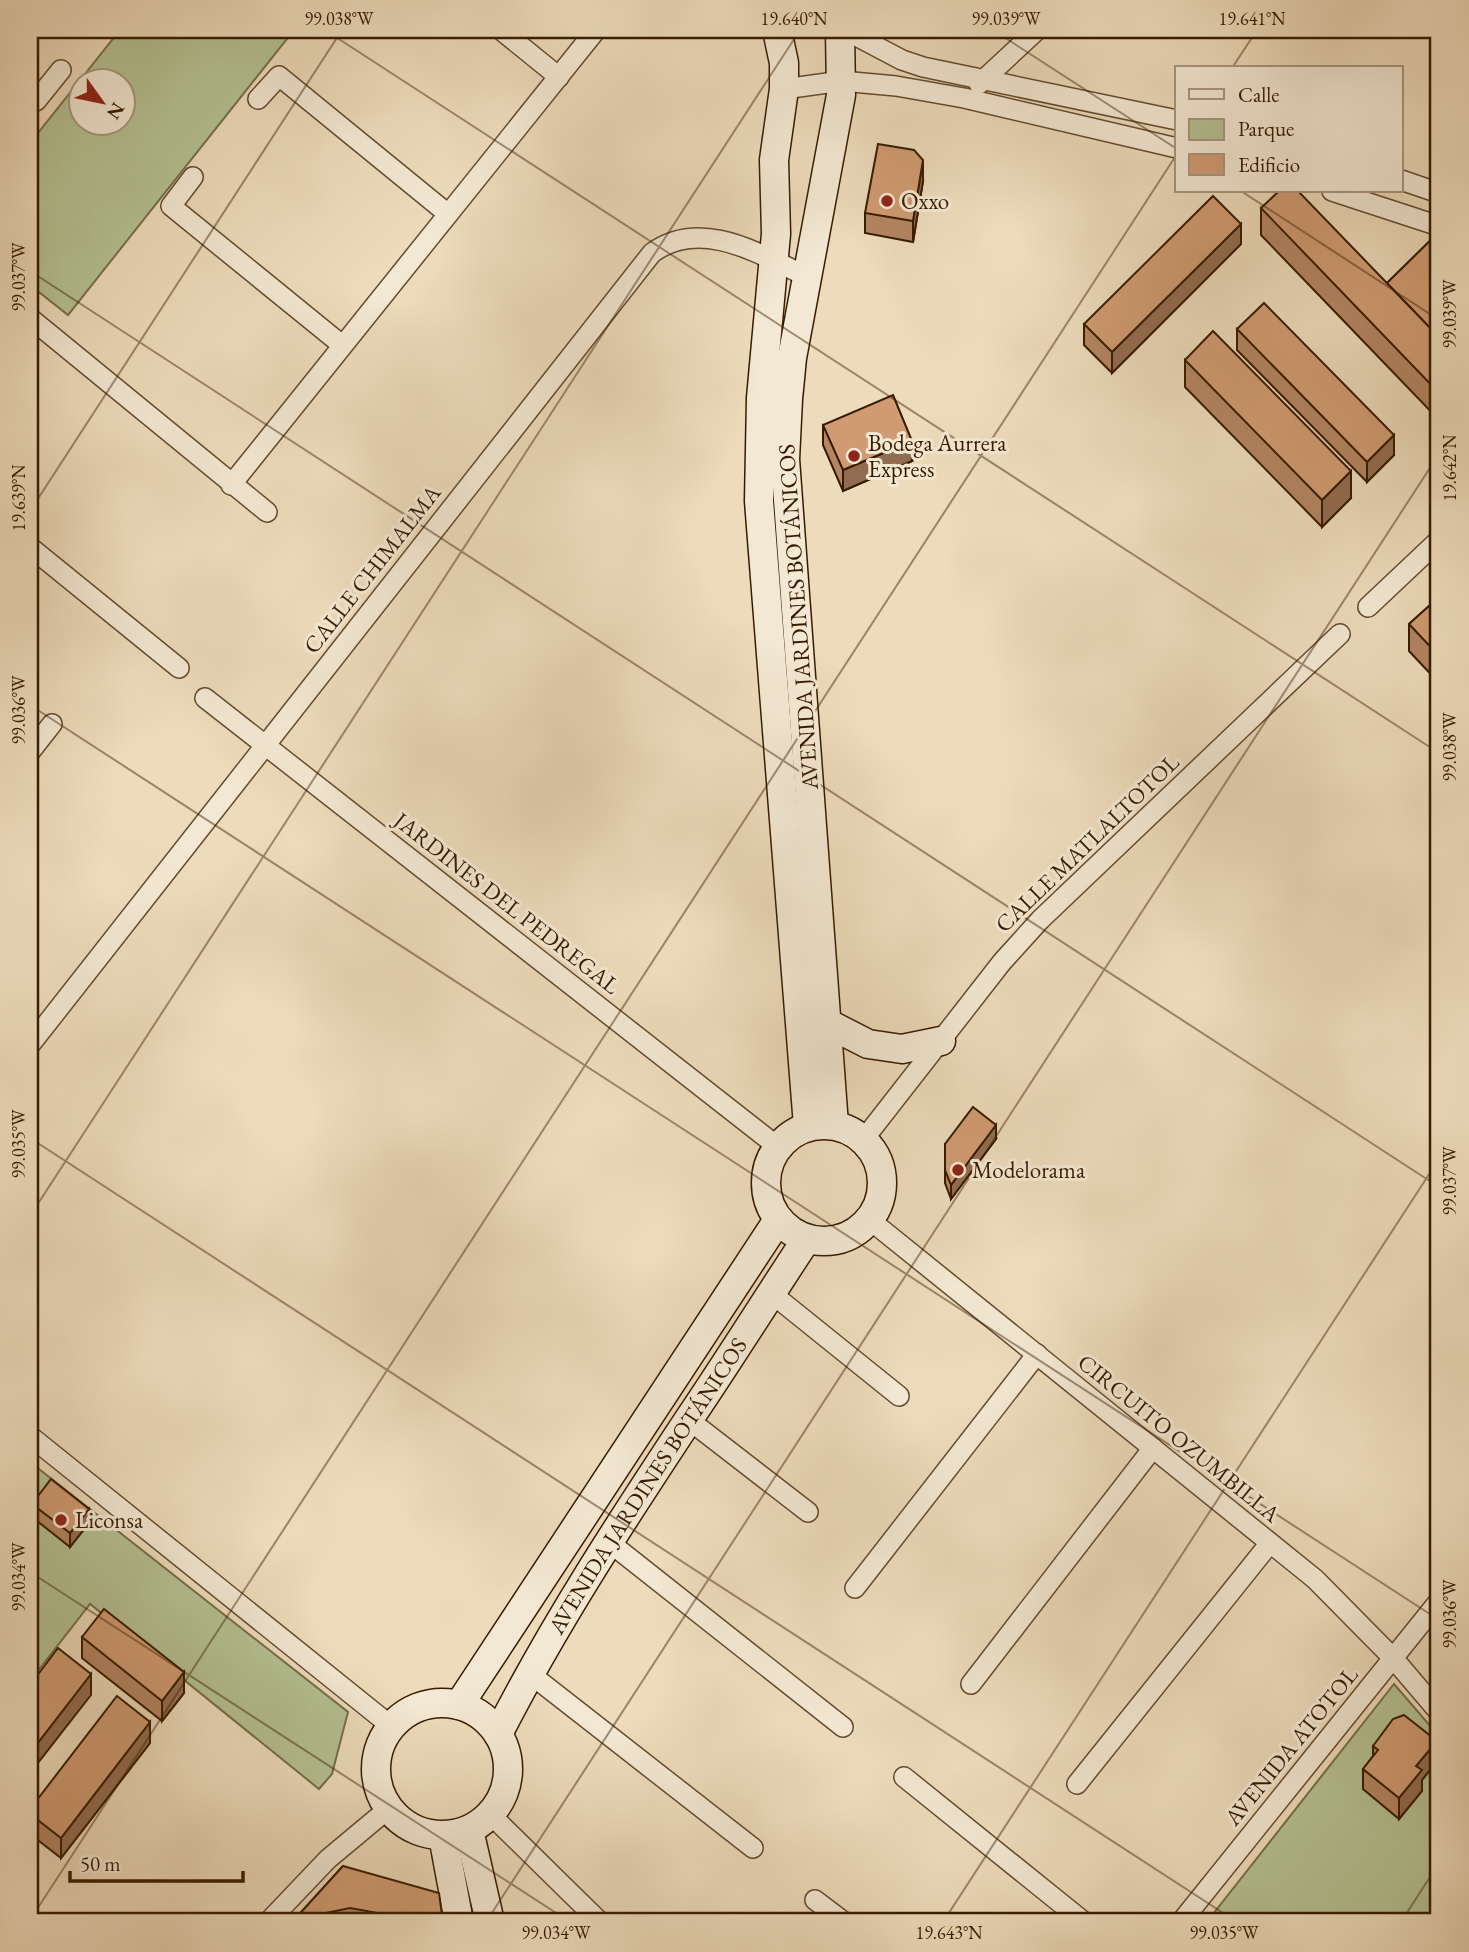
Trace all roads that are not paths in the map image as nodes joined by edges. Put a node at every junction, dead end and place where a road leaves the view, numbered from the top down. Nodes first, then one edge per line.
1 (501, 30) edge
2 (596, 30) edge
3 (777, 30) edge
4 (839, 30) edge
5 (845, 30) edge
6 (1037, 30) edge
7 (61, 69) dead end
8 (559, 77) junction
9 (985, 78) junction
10 (842, 81) junction
11 (784, 89) junction
12 (30, 96) edge
13 (964, 98) junction
14 (258, 99) dead end
15 (1175, 120) edge
16 (1175, 148) edge
17 (193, 177) dead end
18 (1402, 180) edge
19 (1335, 192) edge
20 (1439, 193) edge
21 (776, 203) junction
22 (448, 214) junction
23 (817, 218) junction
24 (1439, 226) edge
25 (773, 261) junction
26 (806, 275) junction
27 (30, 318) edge
28 (342, 345) junction
29 (231, 485) junction
30 (267, 512) dead end
31 (1439, 540) edge
32 (30, 547) edge
33 (1368, 607) dead end
34 (1340, 635) dead end
35 (179, 668) dead end
36 (205, 698) dead end
37 (52, 724) dead end
38 (265, 745) junction
39 (30, 752) edge
40 (827, 1023) junction
41 (941, 1041) junction
42 (30, 1045) edge
43 (821, 1126) junction
44 (864, 1139) junction
45 (778, 1147) junction
46 (778, 1220) junction
47 (870, 1220) junction
48 (806, 1240) junction
49 (771, 1293) junction
50 (1037, 1354) junction
51 (899, 1396) dead end
52 (689, 1420) junction
53 (30, 1436) edge
54 (1153, 1448) junction
55 (808, 1512) dead end
56 (609, 1542) junction
57 (1270, 1543) junction
58 (855, 1588) dead end
59 (1439, 1601) edge
60 (1393, 1658) junction
61 (529, 1673) junction
62 (971, 1684) dead end
63 (460, 1705) junction
64 (1439, 1712) edge
65 (391, 1727) junction
66 (843, 1727) dead end
67 (498, 1734) junction
68 (904, 1777) dead end
69 (1077, 1784) dead end
70 (388, 1809) junction
71 (468, 1827) junction
72 (753, 1848) dead end
73 (815, 1900) dead end
74 (268, 1922) edge
75 (459, 1922) edge
76 (490, 1922) edge
77 (600, 1922) edge
78 (844, 1922) edge
79 (1084, 1922) edge
80 (1181, 1922) edge

1 - 8 street
2 - 8 street
3 - 11 street, AVENIDA JARDINES BOTÁNICOS
4 - 10 street, AVENIDA JARDINES BOTÁNICOS
5 - 9 street
6 - 9 street
7 - 12 street
8 - 22 street
9 - 13 street
9 - 15 street
10 - 11 street
10 - 13 street
10 - 23 street, AVENIDA JARDINES BOTÁNICOS
11 - 21 street, AVENIDA JARDINES BOTÁNICOS
13 - 16 street
14 - 22 street
17 - 28 street
18 - 20 street
19 - 24 street
21 - 23 street
21 - 25 street, AVENIDA JARDINES BOTÁNICOS
22 - 28 street
23 - 26 street, AVENIDA JARDINES BOTÁNICOS
25 - 26 street, CALLE CHIMALMA
25 - 38 street, CALLE CHIMALMA
25 - 43 street, AVENIDA JARDINES BOTÁNICOS
26 - 40 street, AVENIDA JARDINES BOTÁNICOS
27 - 29 street
28 - 29 street
29 - 30 street
31 - 33 street
32 - 35 street
34 - 41 street, CALLE MATLALTOTOL
36 - 38 street, JARDINES DEL PEDREGAL
37 - 39 street
38 - 42 street, CALLE CHIMALMA
38 - 45 street, JARDINES DEL PEDREGAL
40 - 41 street
40 - 43 street, AVENIDA JARDINES BOTÁNICOS
41 - 44 street, CALLE MATLALTOTOL
43 - 44 street
43 - 45 street
44 - 47 street
45 - 46 street
46 - 48 street
46 - 63 street, AVENIDA JARDINES BOTÁNICOS
47 - 48 street
47 - 50 street, CIRCUITO OZUMBILLA
48 - 49 street, AVENIDA JARDINES BOTÁNICOS
49 - 51 street
49 - 52 street, AVENIDA JARDINES BOTÁNICOS
50 - 54 street, CIRCUITO OZUMBILLA
50 - 58 street
52 - 55 street
52 - 56 street, AVENIDA JARDINES BOTÁNICOS
53 - 65 street
54 - 57 street, CIRCUITO OZUMBILLA
54 - 62 street
56 - 61 street, AVENIDA JARDINES BOTÁNICOS
56 - 66 street
57 - 60 street, CIRCUITO OZUMBILLA
57 - 69 street
59 - 60 street, AVENIDA ATOTOL
60 - 64 street, CIRCUITO OZUMBILLA
60 - 80 street, AVENIDA ATOTOL
61 - 67 street, AVENIDA JARDINES BOTÁNICOS
61 - 72 street
63 - 65 street
63 - 67 street
65 - 70 street
67 - 71 street
68 - 79 street
70 - 71 street
70 - 74 street
71 - 75 street
71 - 76 street
71 - 77 street
73 - 78 street

